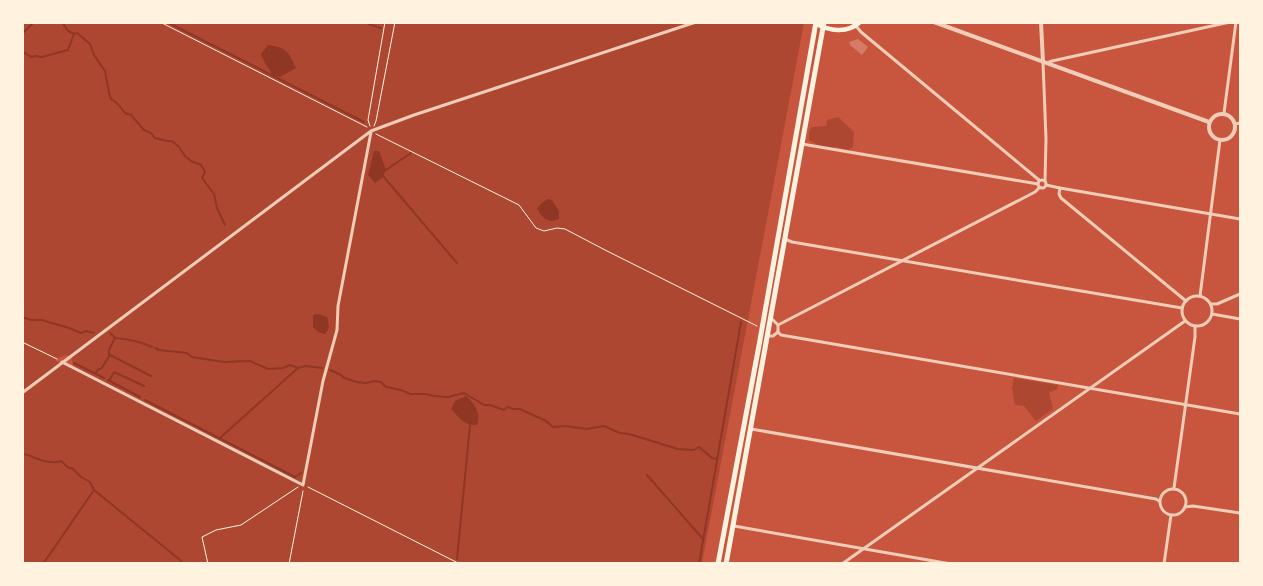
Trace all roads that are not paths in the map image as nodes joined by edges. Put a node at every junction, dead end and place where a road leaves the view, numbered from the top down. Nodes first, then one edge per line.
1 (696, 22) edge
2 (934, 22) edge
3 (1041, 22) edge
4 (1230, 22) edge
5 (1236, 22) edge
6 (815, 23) edge
7 (858, 24) edge
8 (824, 25) edge
9 (1045, 62) junction
10 (1224, 113) junction
11 (1209, 122) junction
12 (1240, 123) edge
13 (1235, 124) junction
14 (371, 131) junction
15 (1234, 131) junction
16 (1240, 134) edge
17 (1220, 140) junction
18 (802, 144) junction
19 (1045, 183) junction
20 (1039, 184) junction
21 (1060, 188) junction
22 (1211, 214) junction
23 (1240, 219) edge
24 (785, 240) junction
25 (904, 261) junction
26 (1240, 294) edge
27 (1200, 296) junction
28 (1186, 301) junction
29 (1211, 304) junction
30 (1182, 308) junction
31 (1212, 314) junction
32 (771, 318) junction
33 (1240, 319) edge
34 (1185, 321) junction
35 (778, 325) junction
36 (1195, 326) junction
37 (778, 332) junction
38 (768, 336) junction
39 (62, 362) junction
40 (1090, 388) junction
41 (22, 392) edge
42 (1186, 404) junction
43 (1240, 414) edge
44 (751, 428) junction
45 (976, 469) junction
46 (1174, 488) junction
47 (1159, 501) junction
48 (1185, 507) junction
49 (1240, 513) edge
50 (1171, 515) junction
51 (734, 526) junction
52 (863, 548) junction
53 (718, 564) edge
54 (726, 564) edge
55 (842, 564) edge
56 (951, 564) edge
57 (1164, 564) edge

1 - 14 street
2 - 9 street
3 - 9 street
4 - 9 street
5 - 10 street
6 - 8 main road
6 - 53 main road
7 - 8 main road
7 - 20 street
8 - 18 main road
9 - 11 street
9 - 19 street
10 - 11 street
10 - 13 street
11 - 17 street
12 - 13 street
13 - 15 street
14 - 39 street
14 - 39 street
15 - 16 street
15 - 17 street
17 - 22 street
18 - 20 street
18 - 24 main road
19 - 20 street
19 - 20 street
19 - 21 street
20 - 25 street
21 - 22 street
21 - 28 street
22 - 23 street
22 - 27 street
24 - 25 street
24 - 32 main road
25 - 30 street
25 - 35 street
26 - 29 street
27 - 28 street
27 - 29 street
28 - 30 street
29 - 31 street
30 - 34 street
31 - 33 street
31 - 36 street
32 - 35 street
32 - 38 main road
34 - 36 street
34 - 40 street
35 - 37 street
36 - 42 street
37 - 38 street
37 - 40 street
38 - 44 main road
39 - 41 street
40 - 42 street
40 - 45 street
42 - 43 street
42 - 46 street
44 - 45 street
44 - 51 main road
45 - 47 street
45 - 52 street
46 - 47 street
46 - 48 street
47 - 50 street
48 - 49 street
48 - 50 street
50 - 57 street
51 - 52 street
51 - 54 main road
52 - 55 street
52 - 56 street

